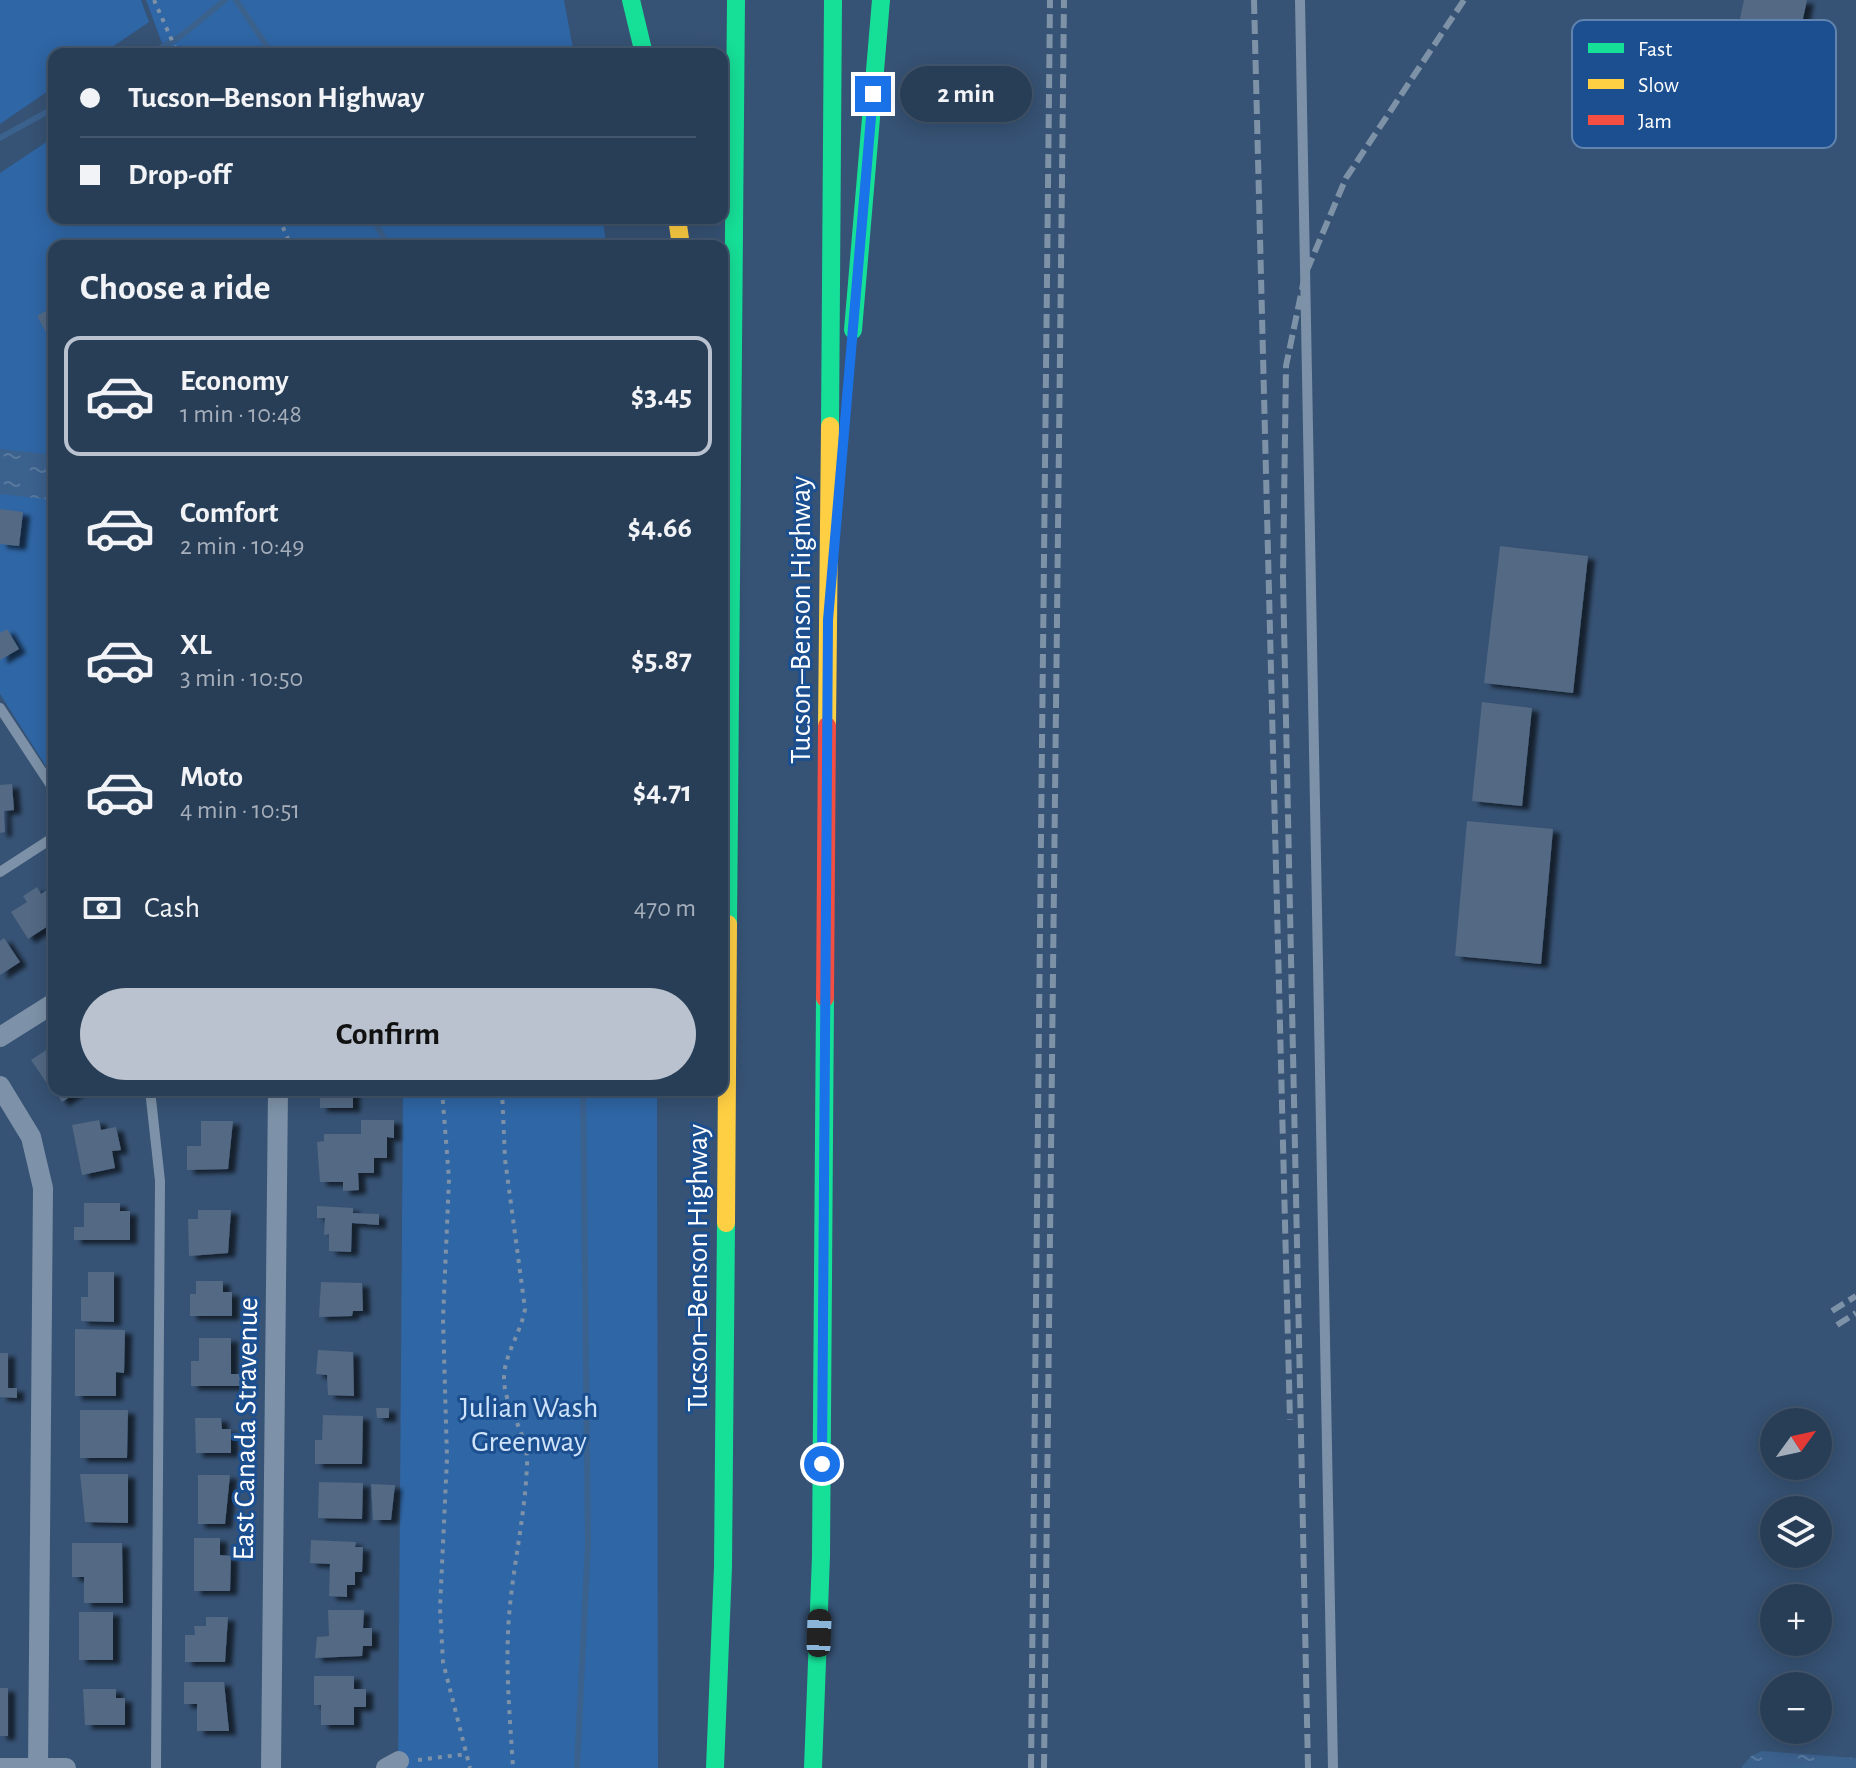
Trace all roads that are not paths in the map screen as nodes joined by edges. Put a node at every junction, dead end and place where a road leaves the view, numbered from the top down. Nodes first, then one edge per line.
1 (631, 0) edge
2 (736, 0) edge
3 (833, 0) edge
4 (881, 0) edge
5 (1300, 0) edge
6 (643, 48) edge
7 (828, 620) junction
8 (0, 708) edge
9 (48, 781) edge
10 (48, 841) edge
11 (728, 864) edge
12 (0, 872) edge
13 (48, 1007) edge
14 (0, 1037) edge
15 (0, 1086) edge
16 (151, 1096) edge
17 (278, 1096) edge
18 (726, 1096) edge
19 (708, 1137) dead end
20 (721, 1620) junction
21 (0, 1768) edge
22 (38, 1768) edge
23 (66, 1768) edge
24 (156, 1768) edge
25 (271, 1768) edge
26 (715, 1768) edge
27 (813, 1768) edge
28 (1333, 1768) edge

1 - 6 highway
2 - 11 highway, Tucson–Benson Highway
3 - 7 highway, Tucson–Benson Highway
4 - 7 highway
5 - 28 lane
7 - 27 highway, Tucson–Benson Highway
8 - 9 lane
10 - 12 lane
13 - 14 street
15 - 22 street
16 - 24 lane
17 - 25 street, East Canada Stravenue
18 - 20 highway, Tucson–Benson Highway
19 - 20 highway
20 - 26 highway, Tucson–Benson Highway
21 - 22 street
22 - 23 street

